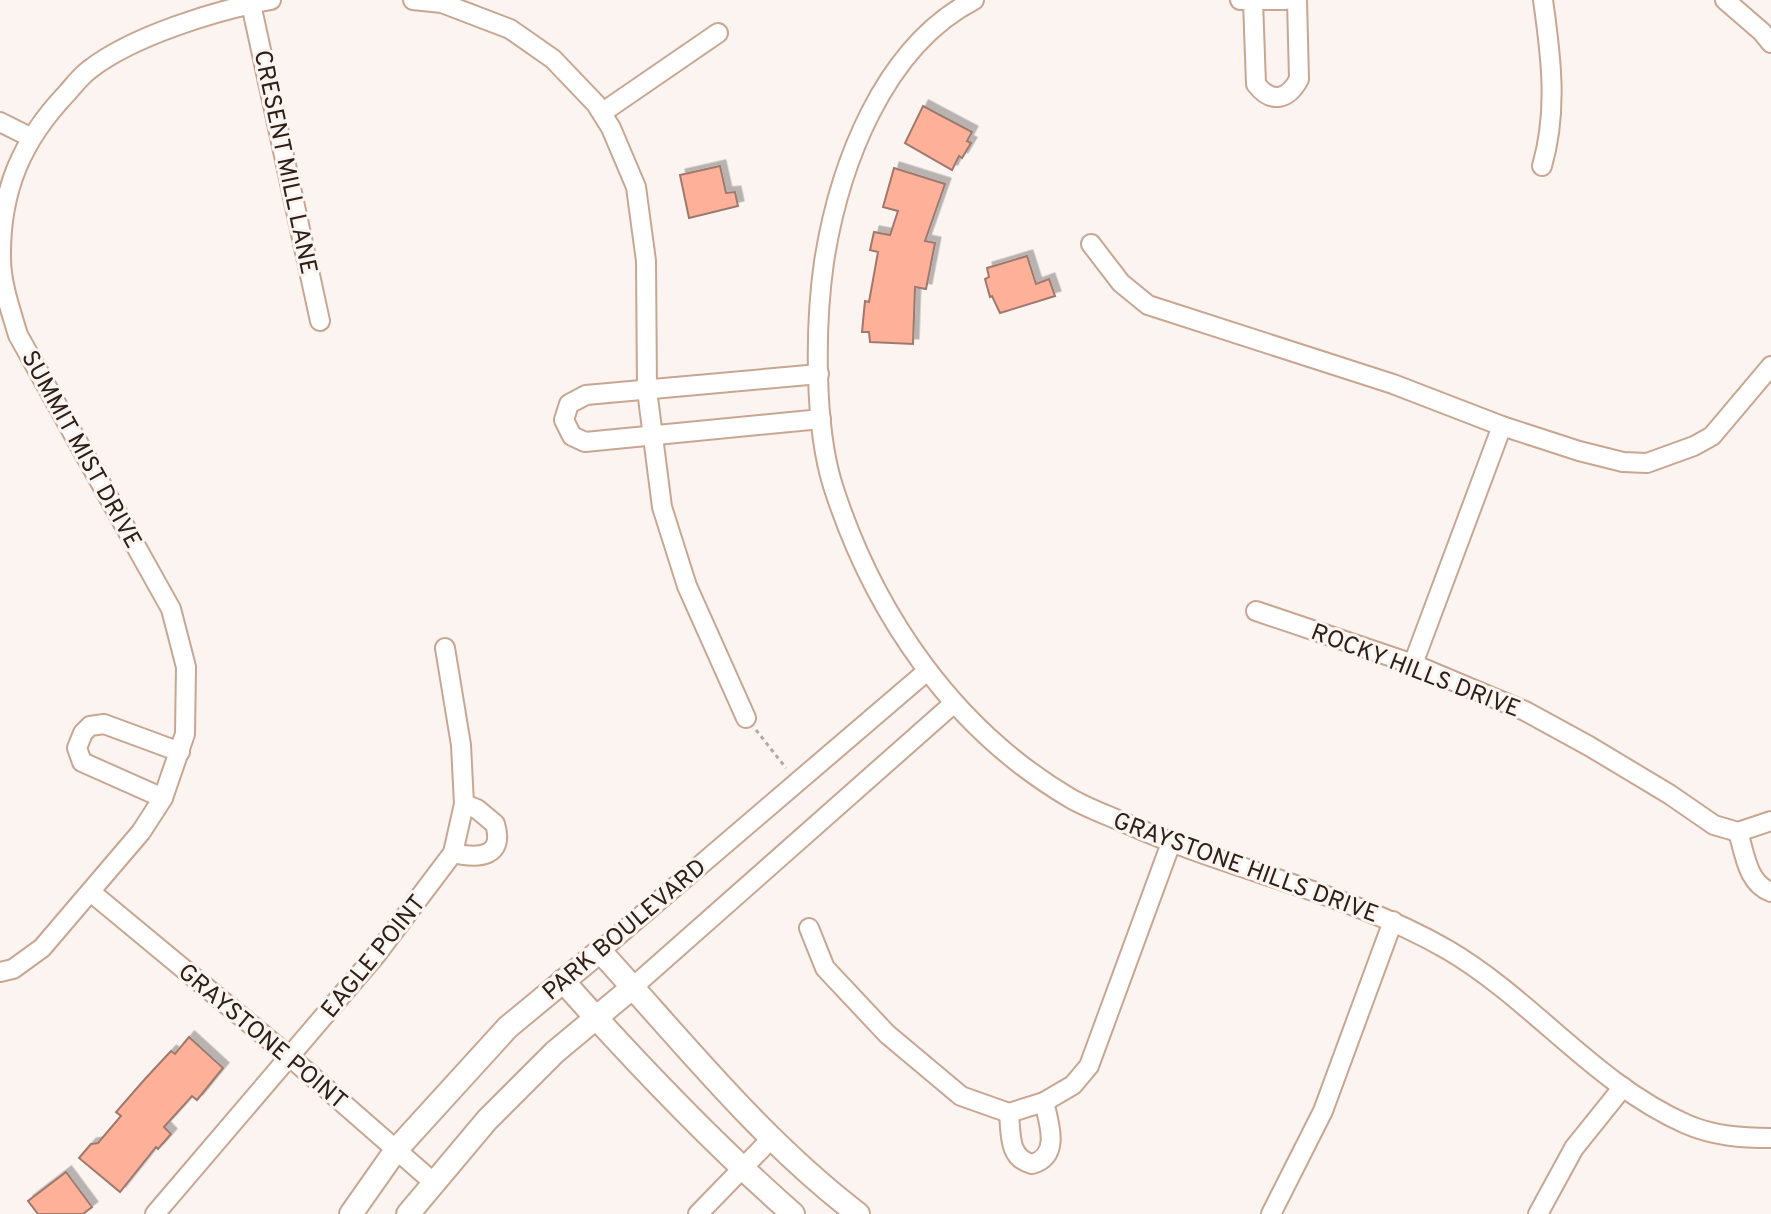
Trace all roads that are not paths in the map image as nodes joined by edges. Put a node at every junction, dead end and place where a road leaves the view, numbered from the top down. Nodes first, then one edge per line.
1 (271, 0) edge
2 (413, 0) edge
3 (974, 0) edge
4 (1240, 0) edge
5 (1286, 0) edge
6 (1297, 0) edge
7 (1543, 0) edge
8 (1725, 0) edge
9 (1253, 1) edge
10 (251, 4) junction
11 (718, 33) dead end
12 (1771, 43) edge
13 (603, 112) junction
14 (0, 122) edge
15 (30, 137) junction
16 (1542, 166) dead end
17 (7, 172) edge
18 (1091, 244) dead end
19 (320, 321) dead end
20 (18, 335) junction
21 (0, 342) edge
22 (1770, 369) edge
23 (819, 374) junction
24 (647, 390) junction
25 (821, 419) junction
26 (1502, 426) junction
27 (654, 435) junction
28 (1256, 611) dead end
29 (445, 648) dead end
30 (1413, 664) junction
31 (926, 672) junction
32 (953, 704) junction
33 (746, 718) road end
34 (180, 752) junction
35 (163, 798) junction
36 (464, 804) junction
37 (1771, 821) edge
38 (1738, 832) junction
39 (1171, 843) junction
40 (453, 853) junction
41 (1771, 892) edge
42 (92, 893) junction
43 (1393, 921) junction
44 (809, 928) dead end
45 (600, 951) junction
46 (0, 972) edge
47 (563, 981) junction
48 (633, 987) junction
49 (596, 1019) junction
50 (290, 1057) junction
51 (1623, 1087) junction
52 (1044, 1102) junction
53 (1009, 1113) junction
54 (772, 1138) junction
55 (1771, 1138) edge
56 (396, 1150) junction
57 (741, 1168) junction
58 (433, 1182) junction
59 (155, 1214) edge
60 (351, 1214) edge
61 (408, 1214) edge
62 (698, 1214) edge
63 (793, 1214) edge
64 (858, 1214) edge
65 (1271, 1214) edge
66 (1538, 1214) edge

1 - 10 street, SUMMIT MIST DRIVE
2 - 13 street
3 - 23 street, GRAYSTONE HILLS DRIVE
4 - 9 street
5 - 9 street
6 - 9 street
7 - 16 street
8 - 12 street
10 - 15 street, SUMMIT MIST DRIVE
10 - 19 street, CRESENT MILL LANE
11 - 13 street
13 - 24 street
14 - 15 street
15 - 17 street, SUMMIT MIST DRIVE
17 - 20 street, SUMMIT MIST DRIVE
18 - 26 street
20 - 21 street
20 - 34 street, SUMMIT MIST DRIVE
22 - 26 street
23 - 24 street
23 - 25 street, GRAYSTONE HILLS DRIVE
24 - 27 street
24 - 27 street
25 - 27 street
25 - 31 street, GRAYSTONE HILLS DRIVE
26 - 30 street
27 - 33 street
28 - 30 street, ROCKY HILLS DRIVE
29 - 36 street, EAGLE POINT
30 - 38 street, ROCKY HILLS DRIVE
31 - 32 street, GRAYSTONE HILLS DRIVE
31 - 45 street, PARK BOULEVARD
32 - 39 street, GRAYSTONE HILLS DRIVE
32 - 48 street, PARK BOULEVARD
34 - 35 street, SUMMIT MIST DRIVE
34 - 35 street
35 - 42 street, SUMMIT MIST DRIVE
36 - 40 street, EAGLE POINT
36 - 40 street
37 - 38 street
38 - 41 street
39 - 43 street, GRAYSTONE HILLS DRIVE
39 - 52 street
40 - 50 street, EAGLE POINT
42 - 46 street, SUMMIT MIST DRIVE
42 - 50 street, GRAYSTONE POINT
43 - 51 street, GRAYSTONE HILLS DRIVE
43 - 65 street
44 - 53 street
45 - 47 street, PARK BOULEVARD
45 - 48 street
47 - 49 street
47 - 56 street, PARK BOULEVARD
48 - 49 street, PARK BOULEVARD
48 - 54 street
49 - 57 street
49 - 58 street, PARK BOULEVARD
50 - 56 street, GRAYSTONE POINT
50 - 59 street, EAGLE POINT
51 - 55 street, GRAYSTONE HILLS DRIVE
51 - 66 street
52 - 53 street
52 - 53 street
54 - 57 street
54 - 64 street
56 - 58 street, GRAYSTONE POINT
56 - 60 street, PARK BOULEVARD
57 - 62 street
57 - 63 street
58 - 61 street, PARK BOULEVARD

